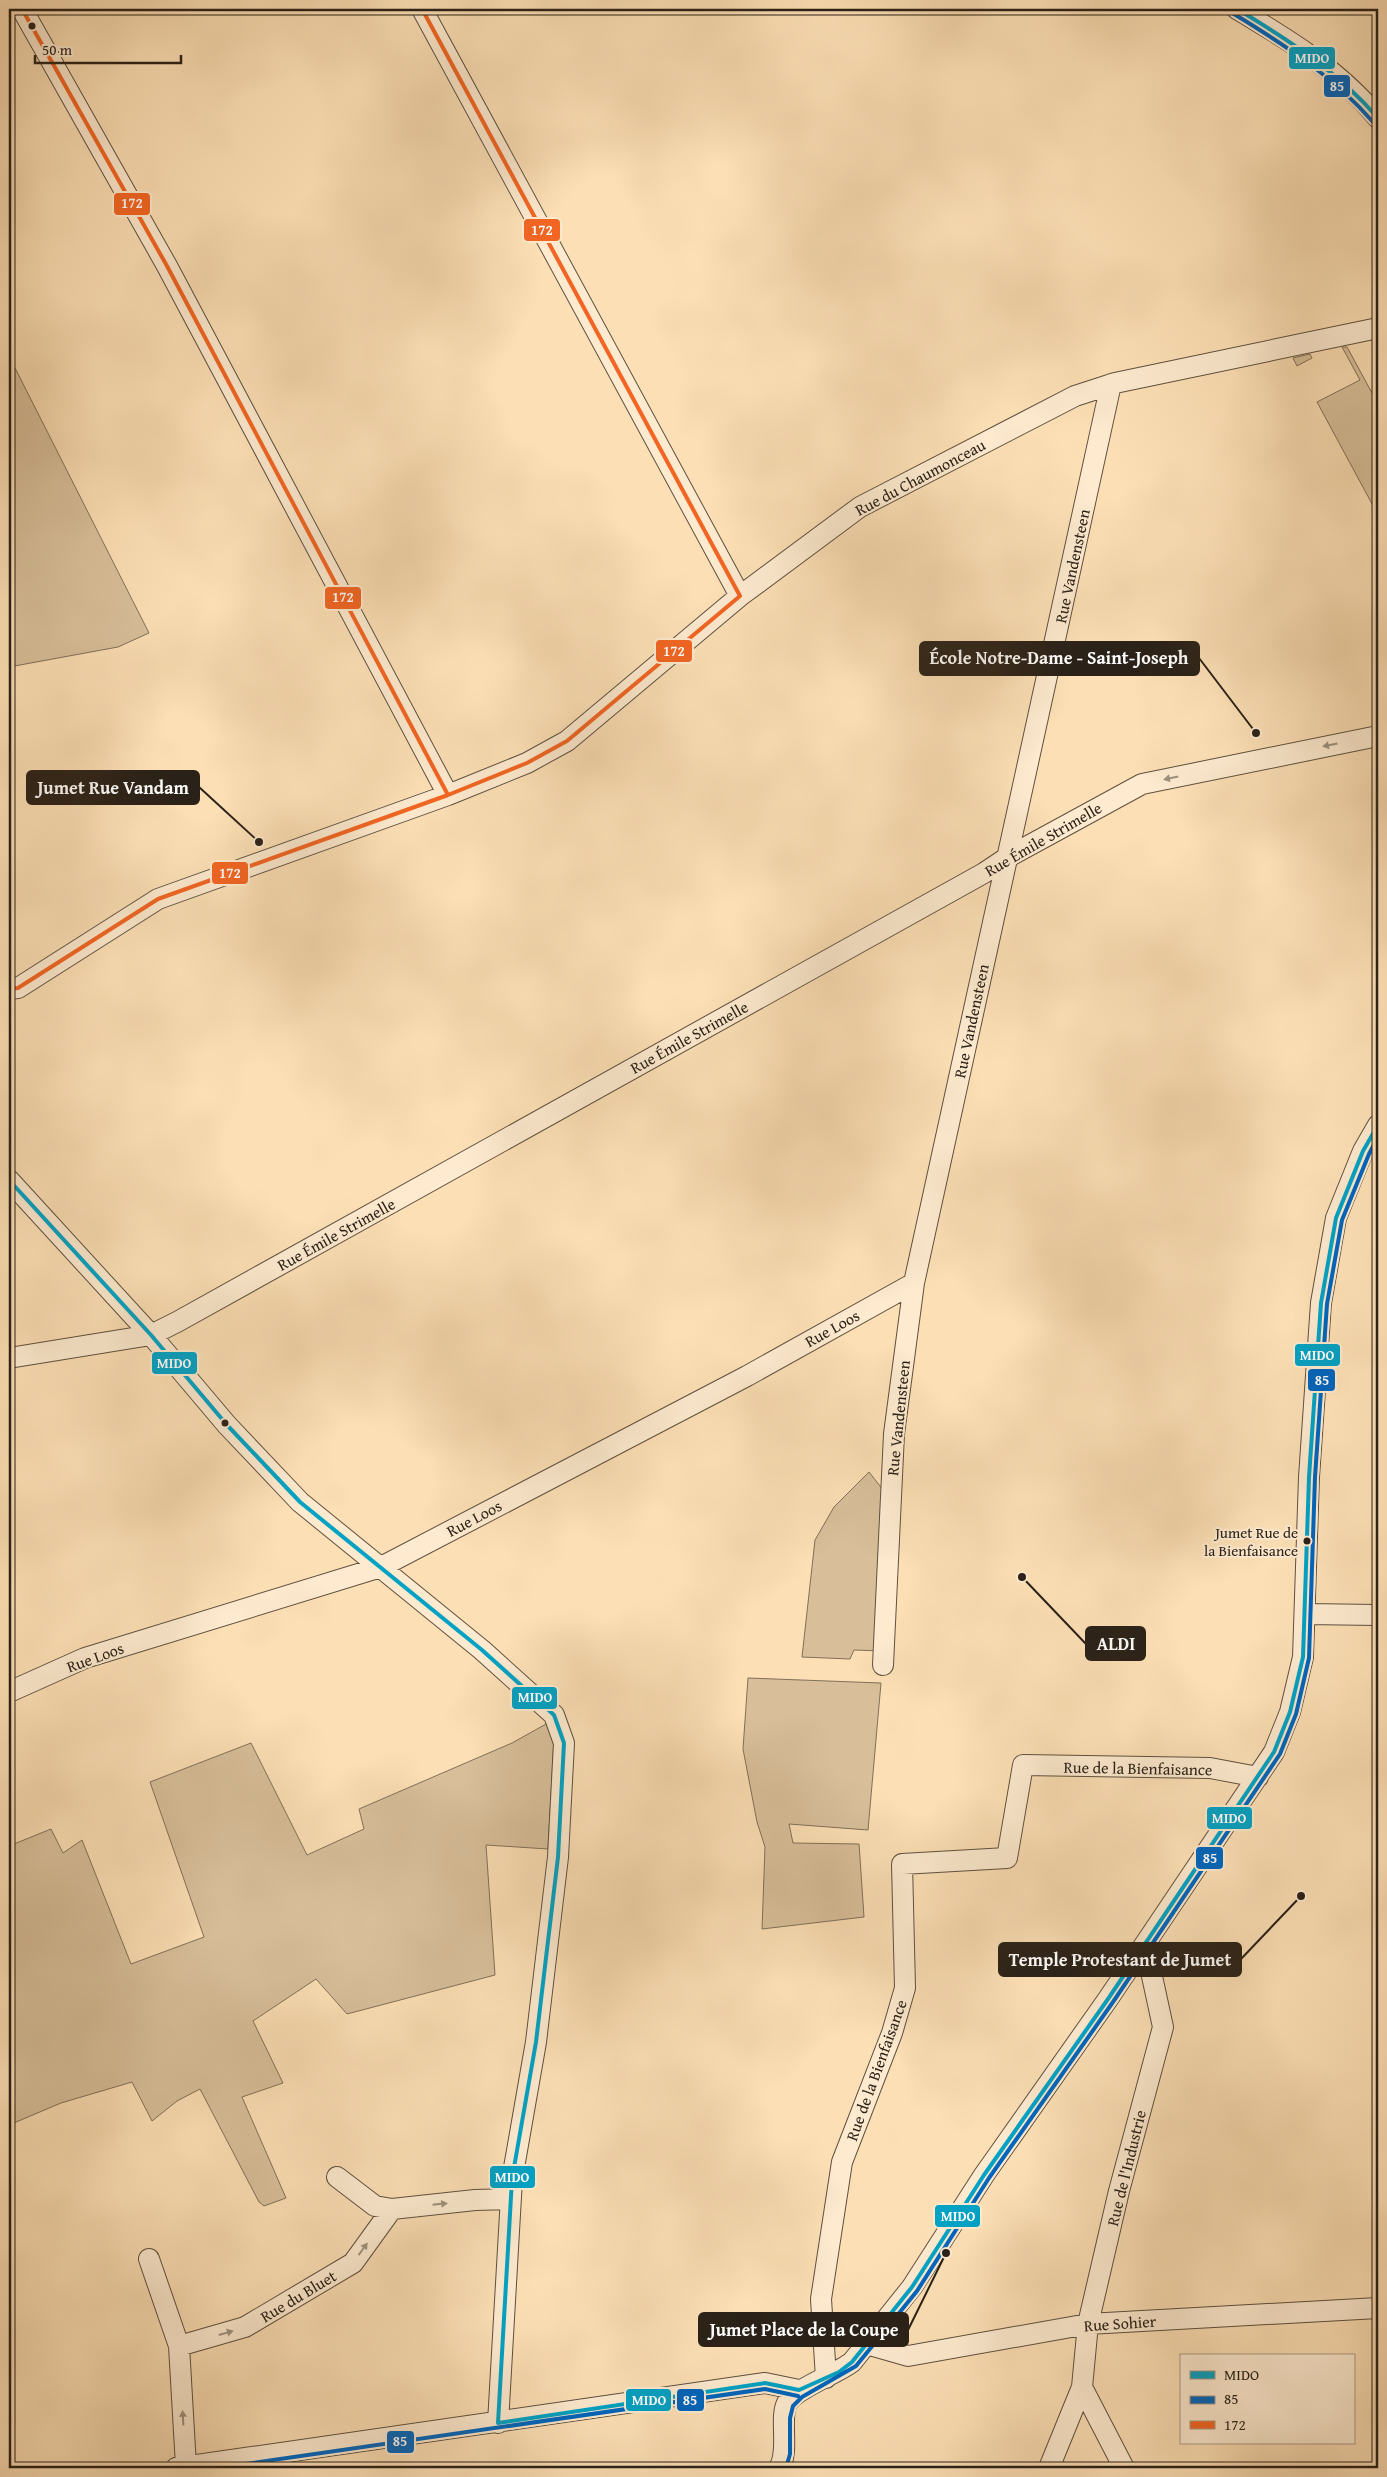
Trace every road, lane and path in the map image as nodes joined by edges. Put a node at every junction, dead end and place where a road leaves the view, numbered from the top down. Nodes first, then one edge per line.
1 (22, 9) edge
2 (422, 9) edge
3 (1237, 9) edge
4 (1378, 118) edge
5 (1378, 328) edge
6 (1112, 384) junction
7 (740, 596) junction
8 (1378, 736) edge
9 (448, 795) junction
10 (1008, 857) junction
11 (9, 988) edge
12 (1378, 1125) edge
13 (9, 1180) edge
14 (914, 1283) junction
15 (151, 1335) junction
16 (9, 1358) edge
17 (381, 1567) junction
18 (1305, 1614) junction
19 (1378, 1615) edge
20 (883, 1665) dead end
21 (9, 1692) edge
22 (1258, 1777) junction
23 (1140, 1953) junction
24 (337, 2177) dead end
25 (511, 2199) junction
26 (392, 2210) junction
27 (149, 2259) dead end
28 (1378, 2308) edge
29 (1088, 2324) junction
30 (866, 2344) junction
31 (179, 2346) junction
32 (826, 2378) junction
33 (1082, 2387) junction
34 (799, 2390) junction
35 (498, 2423) junction
36 (181, 2467) edge
37 (778, 2468) edge
38 (1049, 2468) edge
39 (1124, 2468) edge

1 - 9 street
2 - 7 street
3 - 4 street
5 - 6 street, Rue du Chaumonceau
6 - 7 street, Rue du Chaumonceau
6 - 10 street, Rue Vandensteen
7 - 9 street, Rue du Chaumonceau
8 -> 10 street, Rue Émile Strimelle
9 - 11 street, Rue du Chaumonceau
10 - 14 street, Rue Vandensteen
10 - 15 street, Rue Émile Strimelle
12 - 18 street
13 - 15 street
14 - 17 street, Rue Loos
14 - 20 street, Rue Vandensteen
15 - 16 street, Rue Émile Strimelle
15 - 17 street
17 - 21 street, Rue Loos
17 - 25 street
18 - 19 street
18 - 22 street
22 - 23 street
22 - 32 street, Rue de la Bienfaisance
23 - 29 street, Rue de l'Industrie
23 - 30 street
24 - 26 street
26 -> 25 street
25 - 35 street
31 -> 26 street, Rue du Bluet
27 - 31 street
28 - 29 street, Rue Sohier
29 - 30 street, Rue Sohier
29 - 33 street, Rue de l'Industrie
30 - 32 street
36 -> 31 street
32 - 34 street
33 - 38 street, Rue de l'Industrie
33 - 39 street
34 - 35 street
34 - 37 street
35 - 36 street

